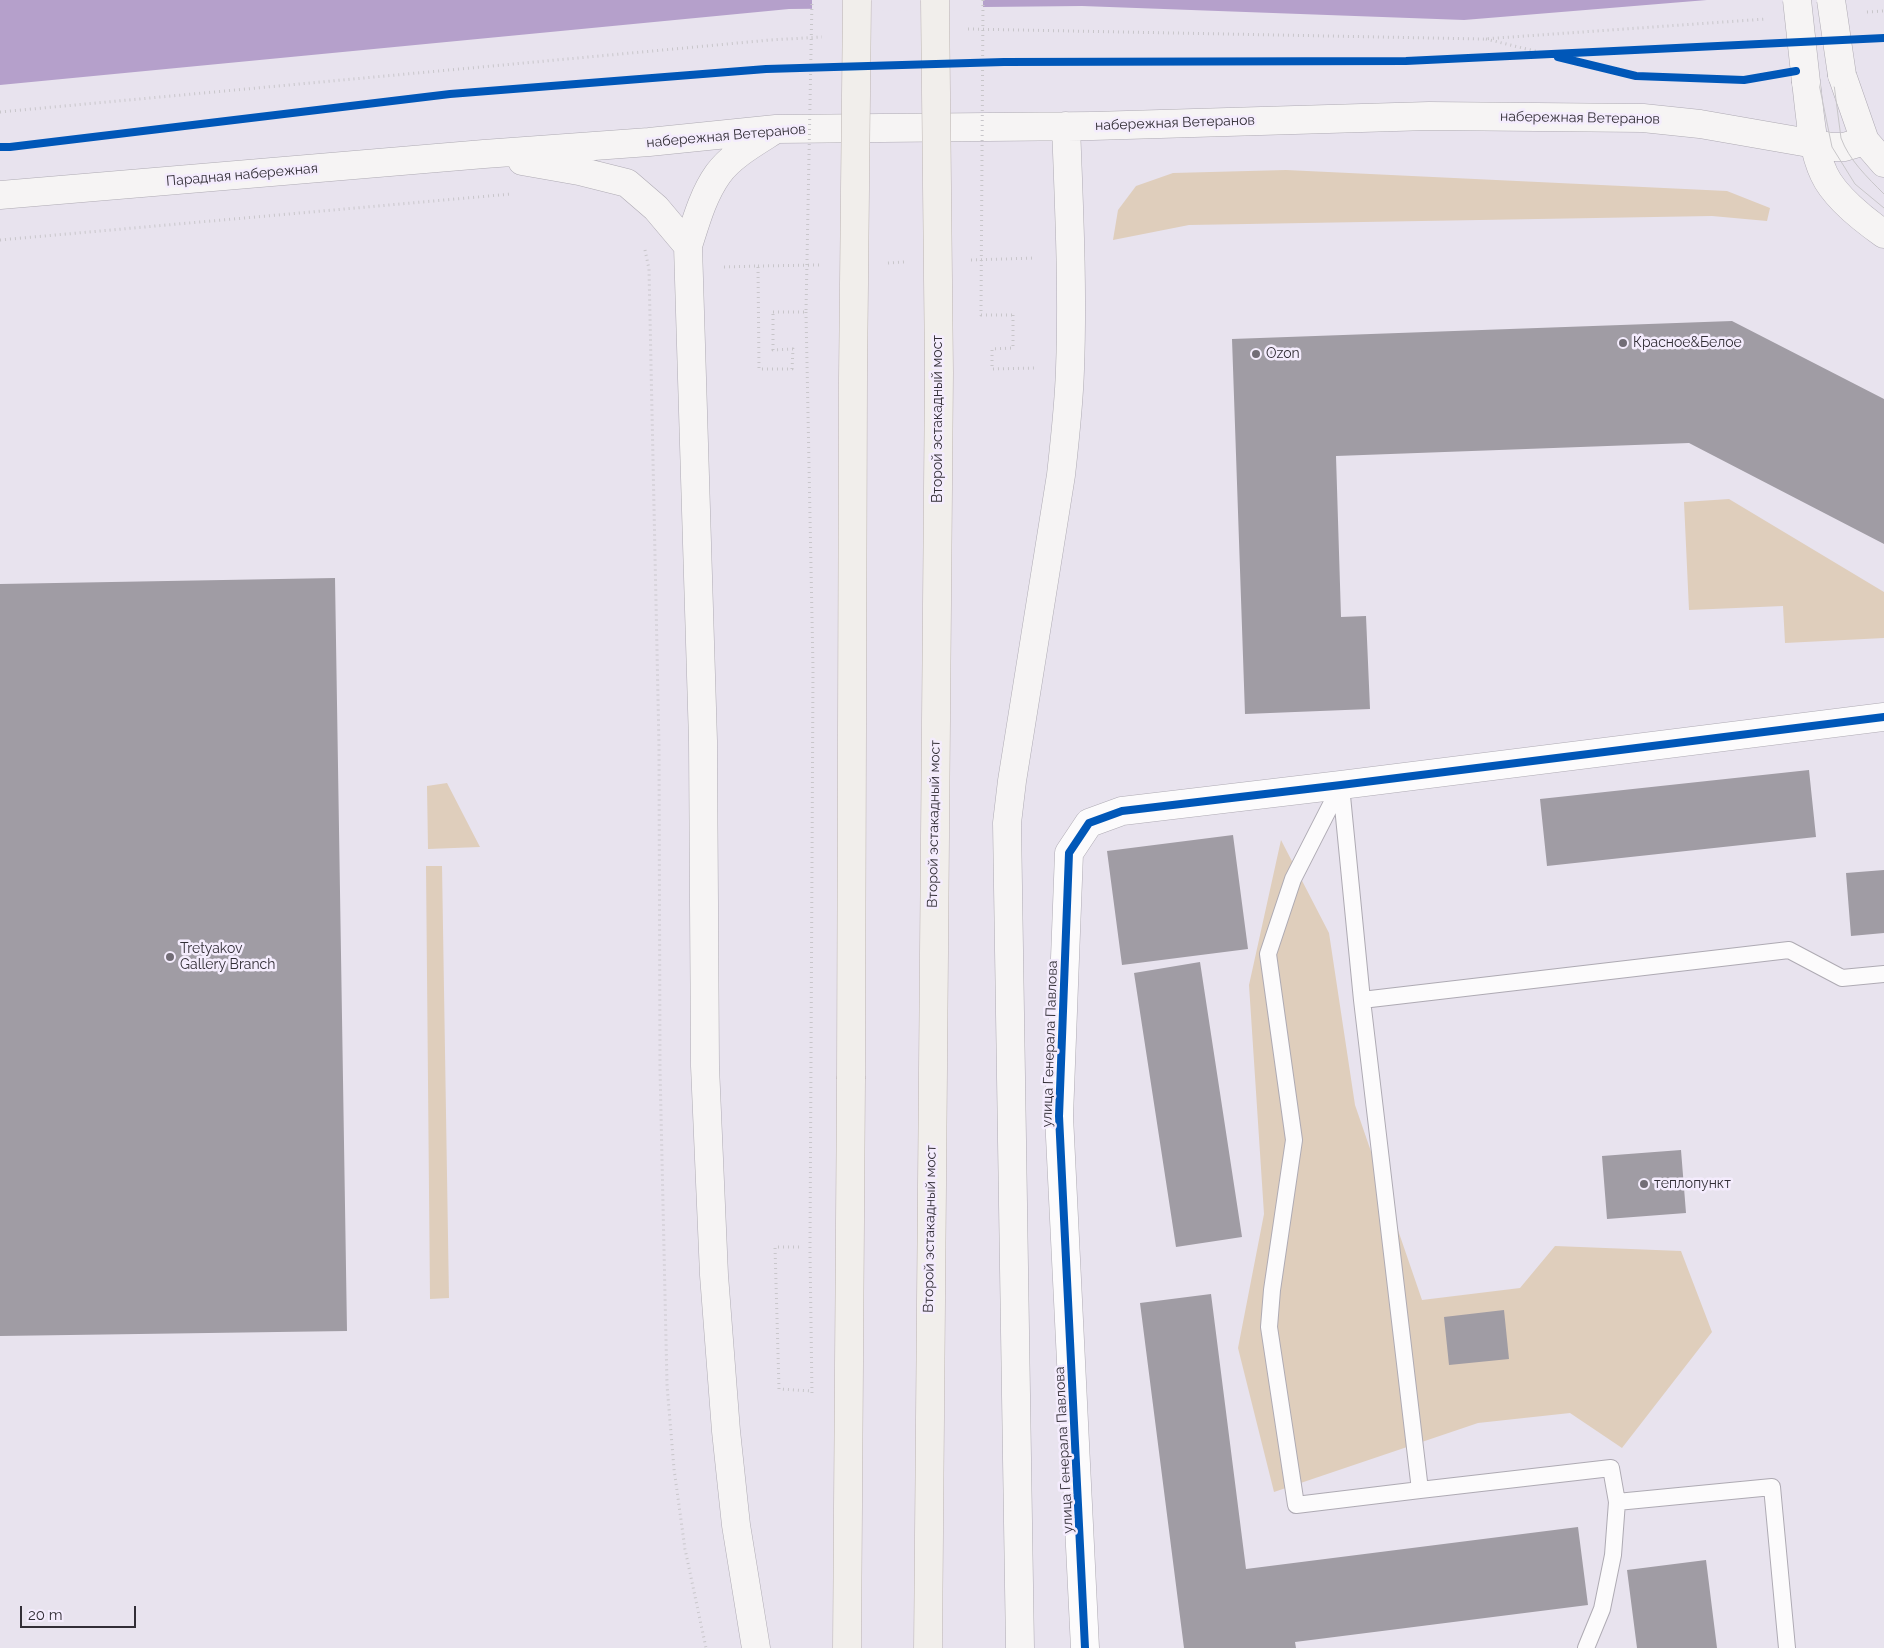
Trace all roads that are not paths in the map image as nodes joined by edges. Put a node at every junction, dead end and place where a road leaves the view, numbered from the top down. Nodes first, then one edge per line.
1 (857, 0) edge
2 (935, 0) edge
3 (1797, 0) edge
4 (1831, 0) edge
5 (1066, 126) junction
6 (776, 129) junction
7 (1865, 141) junction
8 (1815, 144) junction
9 (484, 154) junction
10 (1884, 162) edge
11 (0, 195) edge
12 (1884, 234) edge
13 (689, 257) junction
14 (1884, 716) edge
15 (1341, 786) junction
16 (1884, 974) edge
17 (1362, 1000) junction
18 (1420, 1490) junction
19 (1617, 1502) junction
20 (756, 1648) edge
21 (848, 1648) edge
22 (928, 1648) edge
23 (1020, 1648) edge
24 (1085, 1648) edge
25 (1586, 1648) edge
26 (1787, 1648) edge

1 - 21 main road, bridge
2 - 22 main road, Второй эстакадный мост, bridge
3 - 8 main road, bridge
4 - 7 main road, bridge
5 - 6 main road, набережная Ветеранов
5 - 8 main road, набережная Ветеранов
5 - 23 main road
6 - 9 main road, набережная Ветеранов
6 - 13 main road
7 - 8 main road, набережная Ветеранов
7 - 10 main road
8 - 12 main road
9 - 11 main road, Парадная набережная
9 - 13 main road
13 - 20 main road
14 - 15 street, улица Генерала Павлова
15 - 17 lane
15 - 18 lane
15 - 24 street, улица Генерала Павлова
16 - 17 lane
17 - 18 lane
18 - 19 lane
19 - 25 lane
19 - 26 lane

